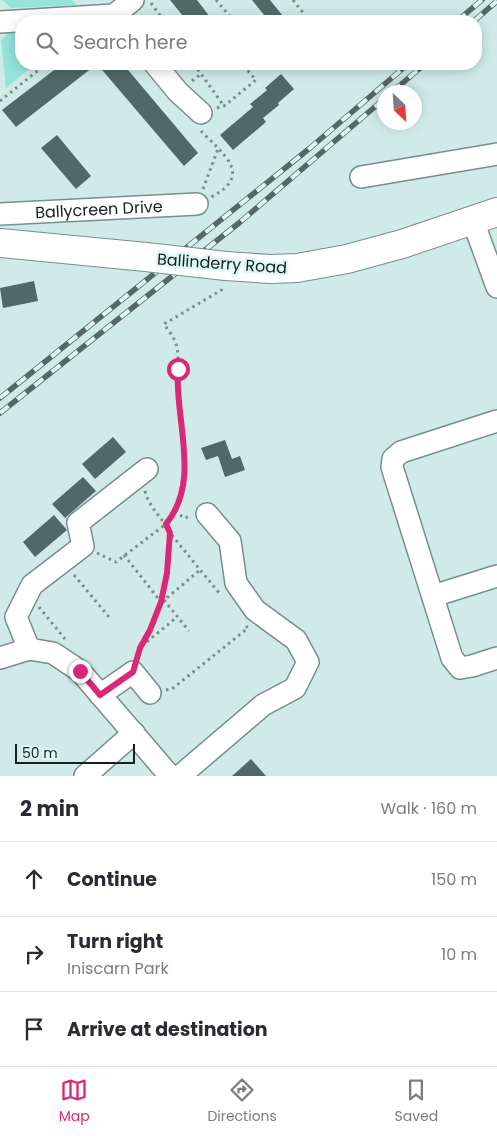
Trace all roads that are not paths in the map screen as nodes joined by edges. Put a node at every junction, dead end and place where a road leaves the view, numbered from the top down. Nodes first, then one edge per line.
1 (133, 0) edge
2 (119, 15) edge
3 (15, 21) edge
4 (0, 22) edge
5 (160, 70) edge
6 (201, 113) road end
7 (497, 154) edge
8 (360, 177) dead end
9 (197, 204) road end
10 (0, 214) edge
11 (485, 216) edge
12 (0, 243) edge
13 (497, 287) edge
14 (497, 422) edge
15 (142, 480) road end
16 (207, 514) dead end
17 (497, 576) edge
18 (433, 596) junction
19 (29, 649) junction
20 (0, 658) edge
21 (497, 658) edge
22 (150, 692) road end
23 (100, 695) junction
24 (134, 734) junction
25 (84, 776) edge
26 (170, 776) edge
27 (180, 776) edge

1 - 2 street
3 - 4 street
5 - 6 street
7 - 8 street
9 - 10 street, Ballycreen Drive
11 - 12 main road, Ballinderry Road, bridge
11 - 13 street
14 - 18 street
15 - 19 street
16 - 27 street
17 - 18 street
18 - 21 street
19 - 20 street
19 - 23 street
22 - 23 street
23 - 24 street
24 - 25 street
24 - 26 street

